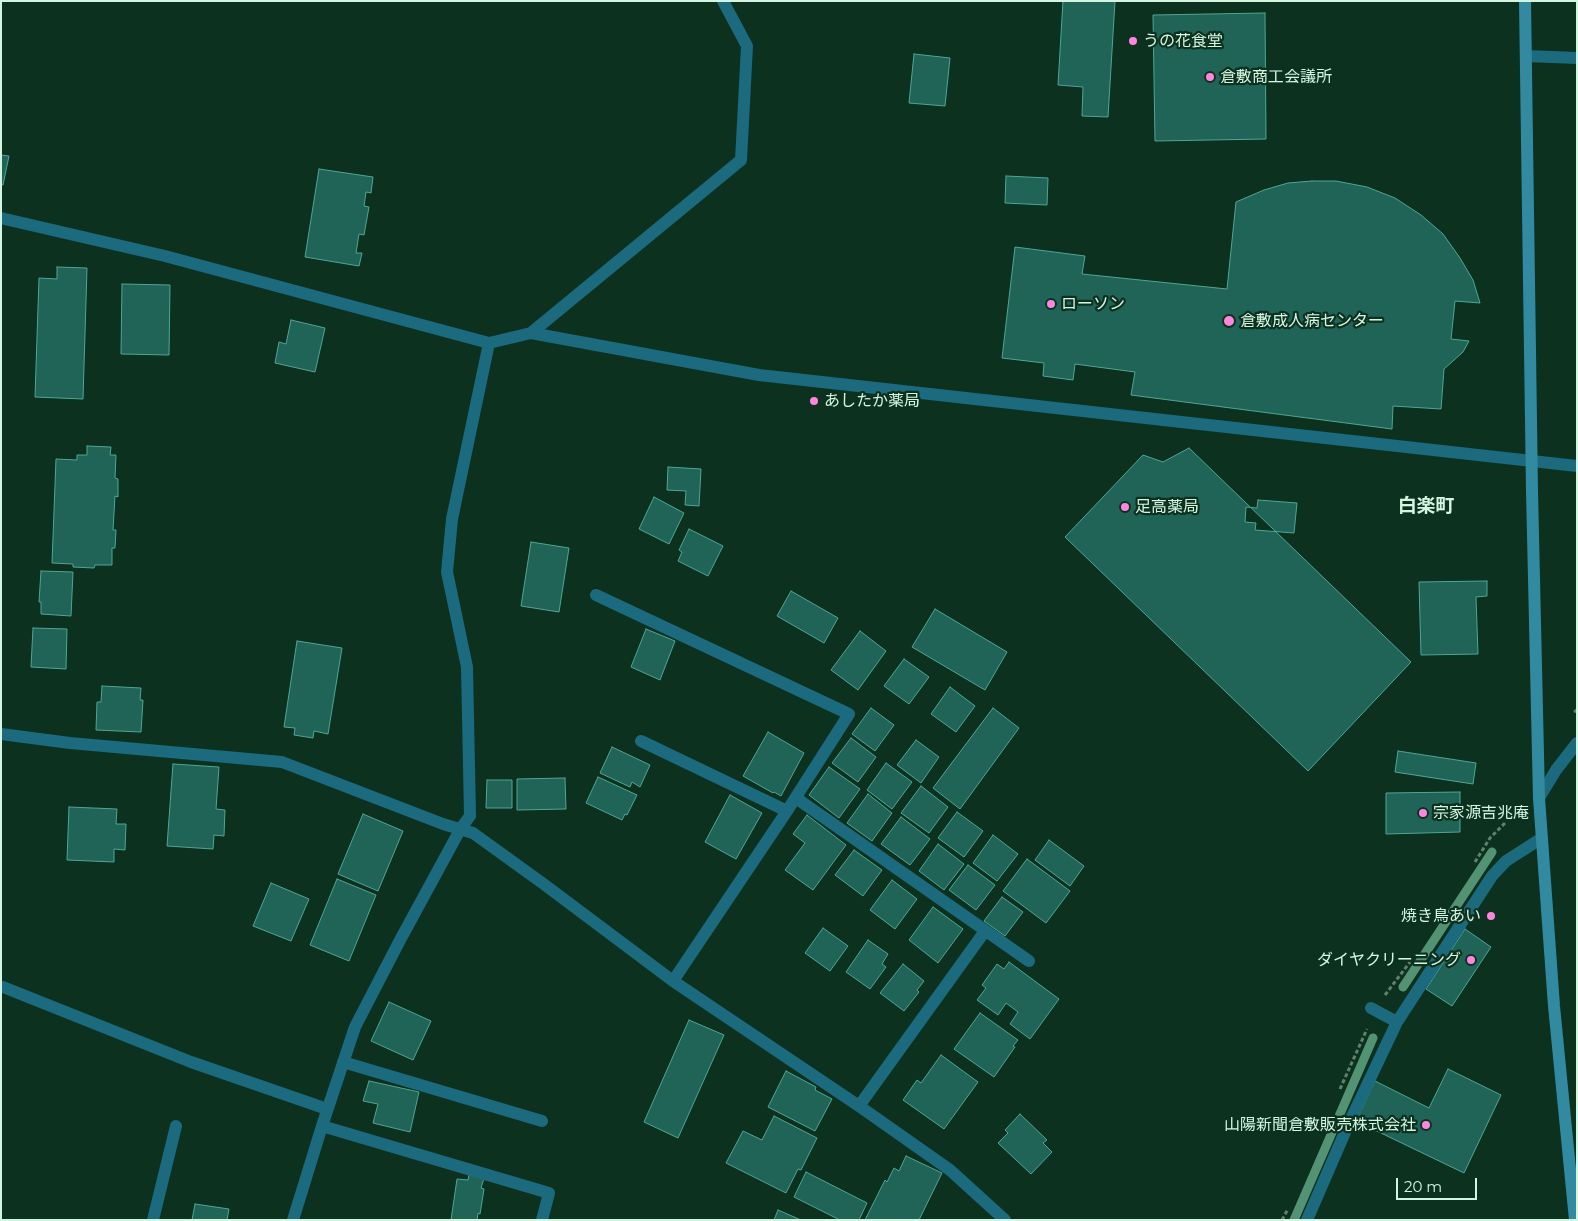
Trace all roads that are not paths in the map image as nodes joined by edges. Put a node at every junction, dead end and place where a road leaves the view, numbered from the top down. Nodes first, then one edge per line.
1 (723, 1) edge
2 (1526, 1) edge
3 (1526, 56) junction
4 (1577, 58) edge
5 (1, 218) edge
6 (531, 333) junction
7 (489, 343) junction
8 (1531, 461) junction
9 (1577, 466) edge
10 (596, 596) dead end
11 (1, 734) edge
12 (641, 741) dead end
13 (1577, 743) edge
14 (796, 798) junction
15 (1539, 798) junction
16 (787, 812) junction
17 (461, 828) junction
18 (1542, 838) junction
19 (985, 930) junction
20 (1029, 961) dead end
21 (673, 980) junction
22 (2, 987) edge
23 (1371, 1008) dead end
24 (1396, 1022) junction
25 (343, 1062) junction
26 (859, 1106) junction
27 (327, 1109) junction
28 (542, 1121) dead end
29 (176, 1126) dead end
30 (322, 1126) junction
31 (153, 1220) edge
32 (293, 1220) edge
33 (542, 1220) edge
34 (1005, 1220) edge
35 (1307, 1220) edge
36 (1575, 1220) edge

1 - 6 street
2 - 3 street
3 - 4 street
3 - 8 street
5 - 7 street
6 - 7 street
6 - 8 street
7 - 17 street
8 - 9 street
8 - 15 street
10 - 14 street
11 - 17 street
12 - 16 street
13 - 15 street
14 - 16 street
14 - 19 street
15 - 18 street
16 - 21 street
17 - 21 street
17 - 25 street
18 - 24 street
18 - 36 street
19 - 20 street
19 - 26 street
21 - 26 street
22 - 27 street
23 - 24 street
24 - 35 street
25 - 27 street
25 - 28 street
26 - 34 street
27 - 30 street
29 - 31 street
30 - 32 street
30 - 33 street

